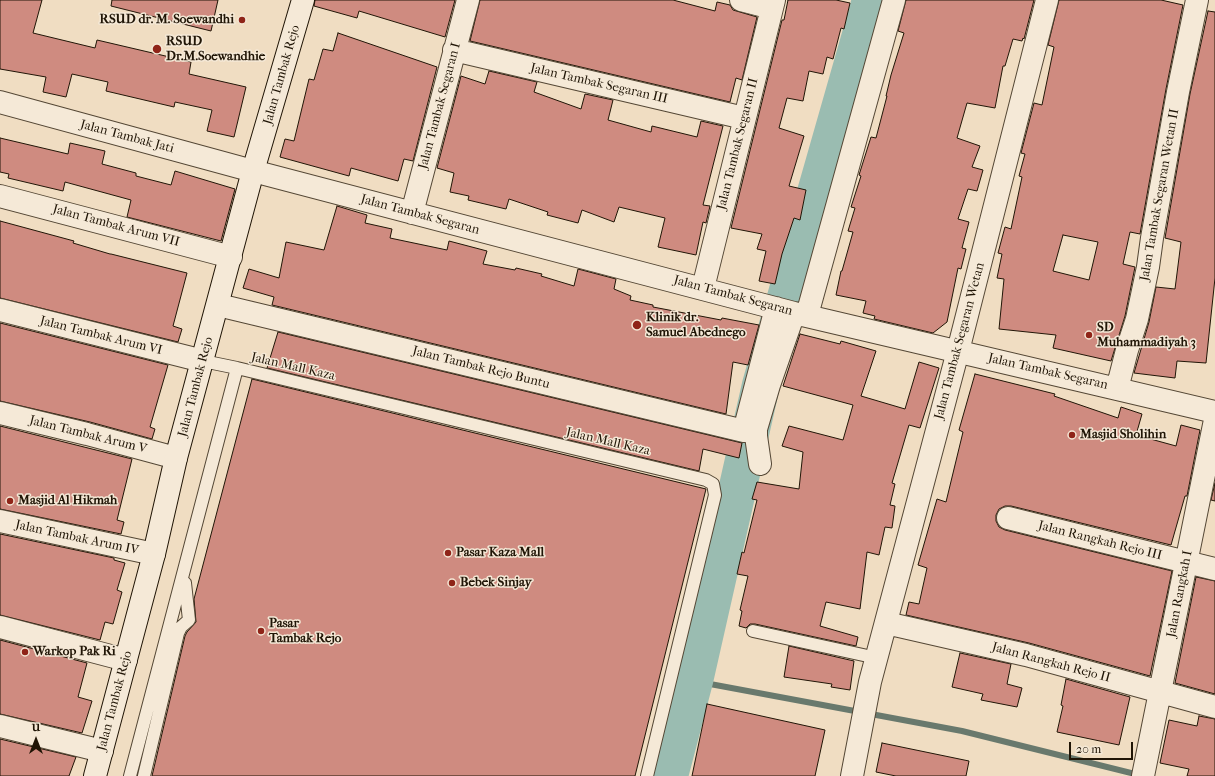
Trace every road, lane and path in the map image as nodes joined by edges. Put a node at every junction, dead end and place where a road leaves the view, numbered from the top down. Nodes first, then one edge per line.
1 (303, 0) edge
2 (468, 0) edge
3 (741, 0) edge
4 (894, 0) edge
5 (1047, 0) edge
6 (1197, 0) edge
7 (773, 4) edge
8 (454, 50) junction
9 (0, 102) edge
10 (744, 118) junction
11 (253, 172) junction
12 (0, 196) edge
13 (412, 212) junction
14 (231, 257) junction
15 (703, 288) junction
16 (218, 305) junction
17 (0, 310) edge
18 (793, 312) junction
19 (958, 351) junction
20 (203, 361) junction
21 (237, 368) junction
22 (1117, 389) junction
23 (1215, 412) edge
24 (0, 413) edge
25 (1215, 420) edge
26 (176, 458) junction
27 (760, 464) dead end
28 (1008, 518) dead end
29 (0, 521) edge
30 (154, 554) junction
31 (1187, 562) junction
32 (1215, 569) edge
33 (184, 574) junction
34 (886, 623) junction
35 (0, 627) edge
36 (753, 631) dead end
37 (877, 658) junction
38 (126, 660) junction
39 (1160, 692) junction
40 (1215, 707) edge
41 (0, 726) edge
42 (102, 751) junction
43 (1144, 771) edge
44 (95, 776) edge
45 (130, 776) edge
46 (144, 776) edge
47 (647, 776) edge
48 (852, 776) edge

1 - 11 street, Jalan Tambak Rejo
2 - 8 street, Jalan Tambak Segaran I
3 - 7 street
4 - 18 street
5 - 19 street, Jalan Tambak Segaran Wetan
6 - 22 street, Jalan Tambak Segaran Wetan II
7 - 10 street, Jalan Tambak Segaran II
8 - 10 street, Jalan Tambak Segaran III
8 - 13 street, Jalan Tambak Segaran I
9 - 11 street, Jalan Tambak Jati
10 - 15 street, Jalan Tambak Segaran II
11 - 13 street, Jalan Tambak Segaran
11 - 14 street, Jalan Tambak Rejo
12 - 14 street, Jalan Tambak Arum VII
13 - 15 street, Jalan Tambak Segaran
14 - 16 street, Jalan Tambak Rejo
15 - 18 street, Jalan Tambak Segaran
16 - 18 street, Jalan Tambak Rejo Buntu
16 - 20 street, Jalan Tambak Rejo
17 - 20 street, Jalan Tambak Arum VI
18 - 19 street, Jalan Tambak Segaran
18 - 27 street
19 - 22 street, Jalan Tambak Segaran
19 - 34 street, Jalan Tambak Segaran Wetan
20 - 21 lane, Jalan Mall Kaza
20 - 26 street, Jalan Tambak Rejo
21 - 33 lane
21 - 47 lane, Jalan Mall Kaza
22 - 23 street, Jalan Tambak Segaran
24 - 26 street, Jalan Tambak Arum V
25 - 31 street, Jalan Rangkah I
26 - 30 street, Jalan Tambak Rejo
28 - 31 street, Jalan Rangkah Rejo III
29 - 30 street, Jalan Tambak Arum IV
30 - 38 street, Jalan Tambak Rejo
31 - 32 street, Jalan Rangkah Rejo III
31 - 39 street, Jalan Rangkah I
33 - 45 lane
33 - 46 lane
34 - 37 street, Jalan Tambak Segaran Wetan
34 - 39 street, Jalan Rangkah Rejo II
35 - 38 street
36 - 37 lane
37 - 48 street, Jalan Tambak Segaran Wetan
38 - 42 street, Jalan Tambak Rejo
39 - 40 street, Jalan Rangkah Rejo II
39 - 43 street, Jalan Rangkah I
41 - 42 street
42 - 44 street, Jalan Tambak Rejo

